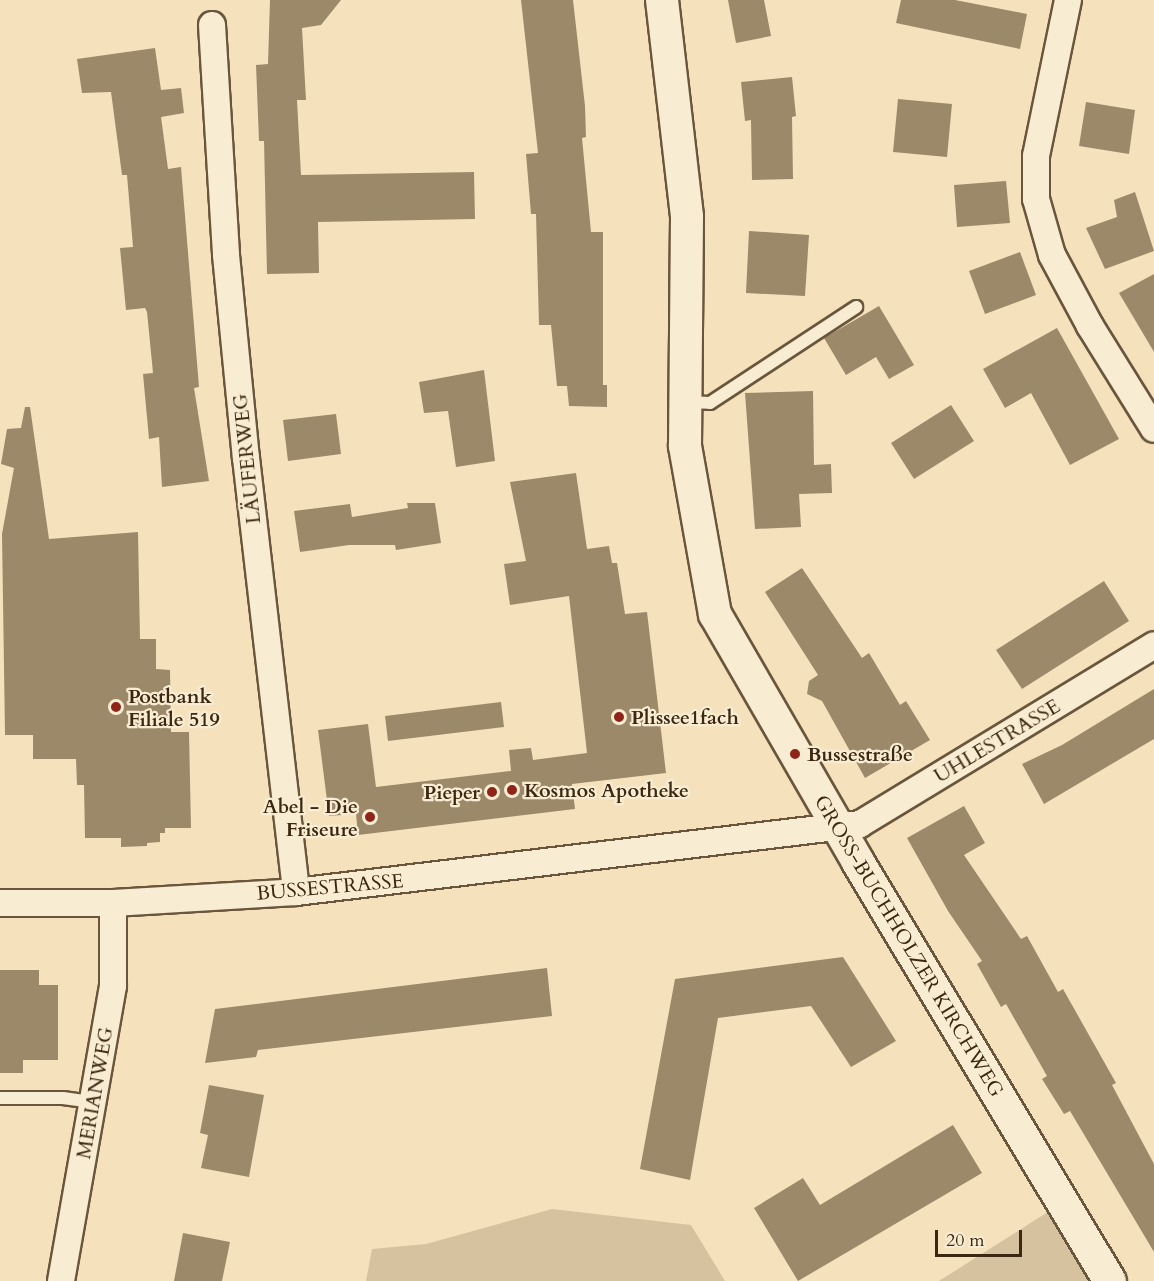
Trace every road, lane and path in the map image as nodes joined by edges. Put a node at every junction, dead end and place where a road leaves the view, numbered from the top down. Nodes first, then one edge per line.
1 (662, 0) edge
2 (1068, 0) edge
3 (212, 25) dead end
4 (856, 307) dead end
5 (685, 402) junction
6 (1154, 429) edge
7 (1154, 645) edge
8 (838, 828) junction
9 (296, 892) junction
10 (0, 903) edge
11 (113, 903) junction
12 (0, 1098) edge
13 (93, 1102) junction
14 (61, 1281) edge
15 (1110, 1281) edge

1 - 5 street, GROSS-BUCHHOLZER KIRCHWEG
2 - 6 street
3 - 9 street, LÄUFERWEG
4 - 5 lane
5 - 8 street, GROSS-BUCHHOLZER KIRCHWEG
7 - 8 street, UHLESTRASSE
8 - 9 street, BUSSESTRASSE
8 - 15 street, GROSS-BUCHHOLZER KIRCHWEG
9 - 11 street, BUSSESTRASSE
10 - 11 street, BUSSESTRASSE
11 - 13 street, MERIANWEG
12 - 13 lane
13 - 14 street, MERIANWEG

